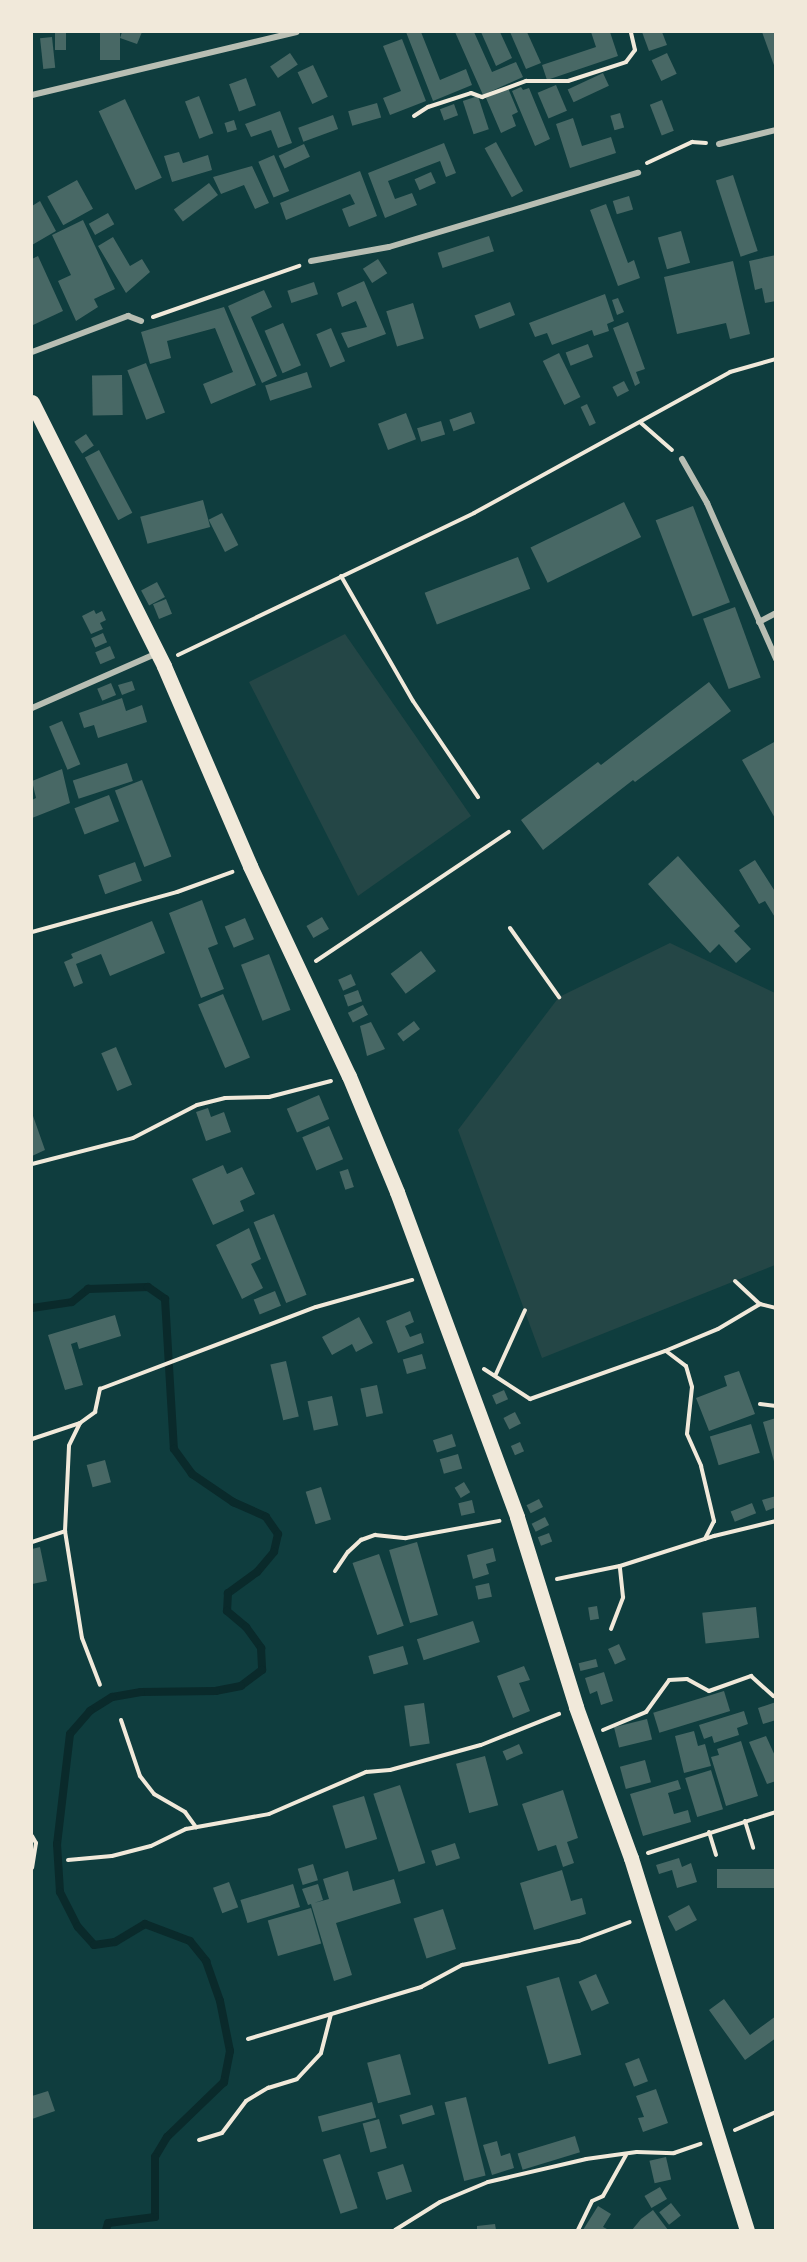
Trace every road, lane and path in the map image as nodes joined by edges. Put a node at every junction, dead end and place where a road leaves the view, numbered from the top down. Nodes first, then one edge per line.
1 (297, 32) edge
2 (631, 32) edge
3 (32, 95) edge
4 (414, 116) dead end
5 (776, 130) edge
6 (719, 144) joint
7 (638, 173) joint
8 (311, 261) joint
9 (141, 321) joint
10 (32, 352) edge
11 (776, 359) edge
12 (32, 402) edge
13 (641, 423) junction
14 (682, 459) joint
15 (341, 576) junction
16 (776, 613) edge
17 (759, 622) junction
18 (161, 659) junction
19 (776, 659) edge
20 (32, 708) edge
21 (478, 797) dead end
22 (509, 832) dead end
23 (250, 866) junction
24 (510, 928) dead end
25 (32, 932) edge
26 (300, 971) junction
27 (560, 997) dead end
28 (349, 1076) junction
29 (32, 1164) edge
30 (427, 1276) junction
31 (735, 1281) dead end
32 (760, 1305) junction
33 (776, 1308) edge
34 (525, 1310) dead end
35 (666, 1351) junction
36 (459, 1364) junction
37 (496, 1374) junction
38 (760, 1404) dead end
39 (776, 1406) edge
40 (80, 1423) junction
41 (32, 1439) edge
42 (517, 1517) junction
43 (776, 1521) edge
44 (65, 1531) junction
45 (705, 1539) junction
46 (32, 1542) edge
47 (620, 1566) junction
48 (335, 1570) dead end
49 (538, 1583) junction
50 (611, 1629) dead end
51 (100, 1685) dead end
52 (773, 1696) dead end
53 (576, 1707) junction
54 (122, 1720) dead end
55 (588, 1735) junction
56 (776, 1812) edge
57 (745, 1821) junction
58 (196, 1827) junction
59 (709, 1832) junction
60 (32, 1836) edge
61 (753, 1848) dead end
62 (716, 1855) dead end
63 (631, 1858) junction
64 (68, 1860) dead end
65 (32, 1868) edge
66 (648, 1916) junction
67 (331, 2014) junction
68 (248, 2040) dead end
69 (776, 2112) edge
70 (718, 2138) junction
71 (200, 2140) dead end
72 (626, 2154) junction
73 (395, 2230) edge
74 (578, 2230) edge
75 (747, 2230) edge

1 - 3 street
2 - 4 path
5 - 6 street
6 - 7 path
7 - 8 street
8 - 9 path
9 - 10 street
11 - 13 path
12 - 18 main road
13 - 14 path
13 - 15 path
14 - 17 street
15 - 18 path
15 - 21 path
16 - 17 street
17 - 19 street
18 - 20 street
18 - 23 main road
22 - 26 path
23 - 25 path
23 - 26 main road
24 - 27 path
26 - 28 main road
28 - 29 path
28 - 30 main road
30 - 36 main road
30 - 40 path
31 - 32 path
32 - 33 path
32 - 35 path
34 - 37 path
35 - 37 path
35 - 45 path
36 - 37 path
36 - 42 main road
38 - 39 path
40 - 41 path
40 - 44 path
42 - 48 path
42 - 49 main road
43 - 45 path
44 - 46 path
44 - 51 path
45 - 47 path
47 - 49 path
47 - 50 path
49 - 53 main road
52 - 55 path
53 - 55 main road
53 - 58 path
54 - 58 path
55 - 63 main road
56 - 57 path
57 - 59 path
57 - 61 path
58 - 64 path
59 - 62 path
59 - 63 path
60 - 65 path
63 - 66 main road
66 - 67 path
66 - 70 main road
67 - 68 path
67 - 71 path
69 - 70 path
70 - 72 path
70 - 75 main road
72 - 73 path
72 - 74 path

